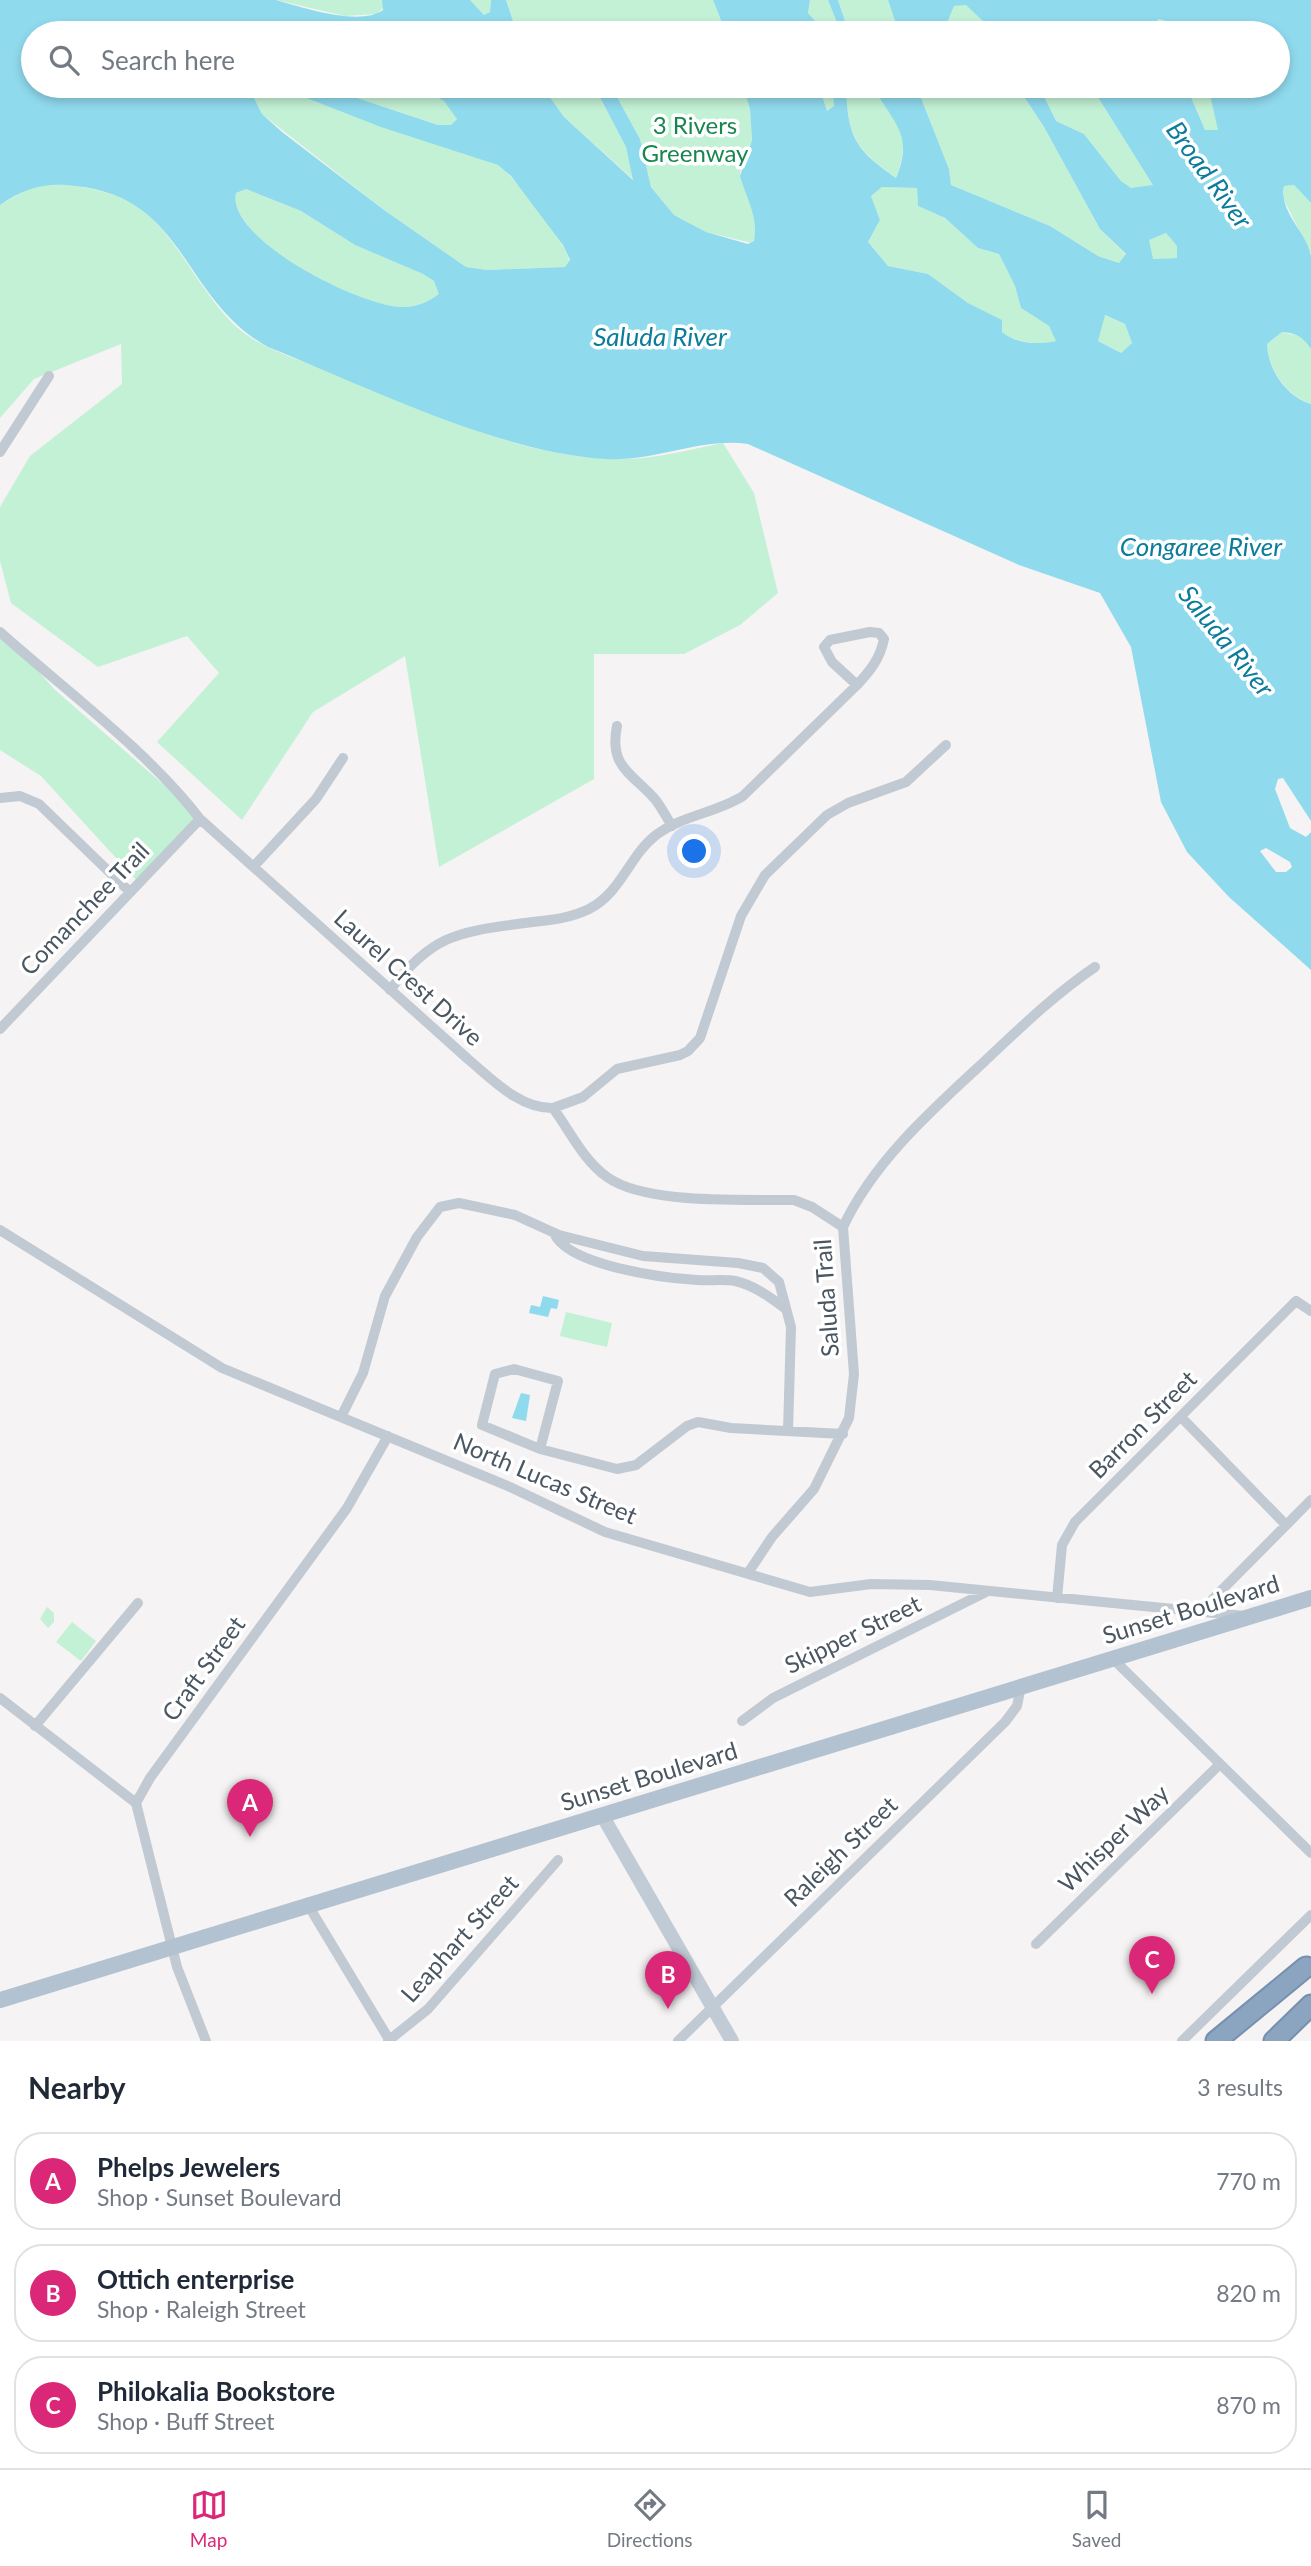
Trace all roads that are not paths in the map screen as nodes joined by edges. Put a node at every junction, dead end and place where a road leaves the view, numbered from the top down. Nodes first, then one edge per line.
1 (49, 376) dead end
2 (0, 452) edge
3 (0, 632) edge
4 (857, 685) junction
5 (617, 726) dead end
6 (946, 745) dead end
7 (343, 758) dead end
8 (0, 798) edge
9 (200, 819) junction
10 (672, 826) junction
11 (254, 866) junction
12 (131, 892) junction
13 (1095, 967) dead end
14 (390, 990) junction
15 (0, 1029) edge
16 (554, 1108) junction
17 (843, 1227) junction
18 (0, 1230) edge
19 (554, 1233) junction
20 (786, 1309) junction
21 (1311, 1311) edge
22 (341, 1417) junction
23 (1181, 1417) junction
24 (788, 1431) junction
25 (843, 1434) junction
26 (388, 1436) junction
27 (540, 1449) junction
28 (1311, 1500) edge
29 (1286, 1525) junction
30 (748, 1573) junction
31 (986, 1592) junction
32 (1057, 1598) junction
33 (1311, 1598) edge
34 (138, 1603) dead end
35 (1202, 1610) junction
36 (1248, 1616) junction
37 (1112, 1658) junction
38 (1021, 1686) junction
39 (0, 1698) edge
40 (742, 1721) dead end
41 (35, 1726) junction
42 (1220, 1764) junction
43 (136, 1803) junction
44 (602, 1815) junction
45 (1311, 1853) edge
46 (558, 1860) dead end
47 (308, 1905) junction
48 (1311, 1915) edge
49 (1036, 1944) dead end
50 (172, 1947) junction
51 (1308, 1964) edge
52 (0, 2000) edge
53 (1311, 2004) edge
54 (713, 2007) junction
55 (206, 2041) edge
56 (389, 2041) edge
57 (678, 2041) edge
58 (732, 2041) edge
59 (1182, 2041) edge
60 (1216, 2041) edge
61 (1232, 2041) edge
62 (1274, 2041) edge

1 - 2 street
3 - 9 street, Laurel Crest Drive
4 - 4 street
4 - 10 street
5 - 10 street
6 - 16 street
7 - 11 street
8 - 12 street
9 - 11 street, Laurel Crest Drive
9 - 12 street, Comanchee Trail
10 - 14 street
11 - 14 street, Laurel Crest Drive
12 - 15 street, Comanchee Trail
13 - 17 street, Saluda Trail
14 - 16 street, Laurel Crest Drive
16 - 17 street
17 - 25 street, Saluda Trail
18 - 22 street, North Lucas Street
19 - 20 street
19 - 20 street
19 - 22 street
20 - 24 street
21 - 23 street, Barron Street
22 - 26 street, North Lucas Street
23 - 29 street
23 - 32 street, Barron Street
24 - 25 street
24 - 27 street
25 - 30 street, Saluda Trail
26 - 30 street, North Lucas Street
26 - 43 street, Craft Street
27 - 27 street
28 - 29 street
29 - 35 street
30 - 31 street, North Lucas Street
31 - 32 street, North Lucas Street
31 - 40 street, Skipper Street
32 - 35 street, North Lucas Street
33 - 36 main road, Sunset Boulevard
34 - 41 street
35 - 36 street, North Lucas Street
36 - 37 main road, Sunset Boulevard
37 - 38 main road, Sunset Boulevard
37 - 42 street
38 - 44 main road, Sunset Boulevard
38 - 54 street, Raleigh Street
39 - 41 street
41 - 43 street
42 - 45 street
42 - 49 street, Whisper Way
43 - 50 street
44 - 47 main road, Sunset Boulevard
44 - 54 street
46 - 56 street, Leaphart Street
47 - 50 main road, Sunset Boulevard
47 - 56 street
48 - 59 street
50 - 52 main road, Sunset Boulevard
50 - 55 street
51 - 60 highway
51 - 61 highway
53 - 62 highway
54 - 57 street, Raleigh Street
54 - 58 street

